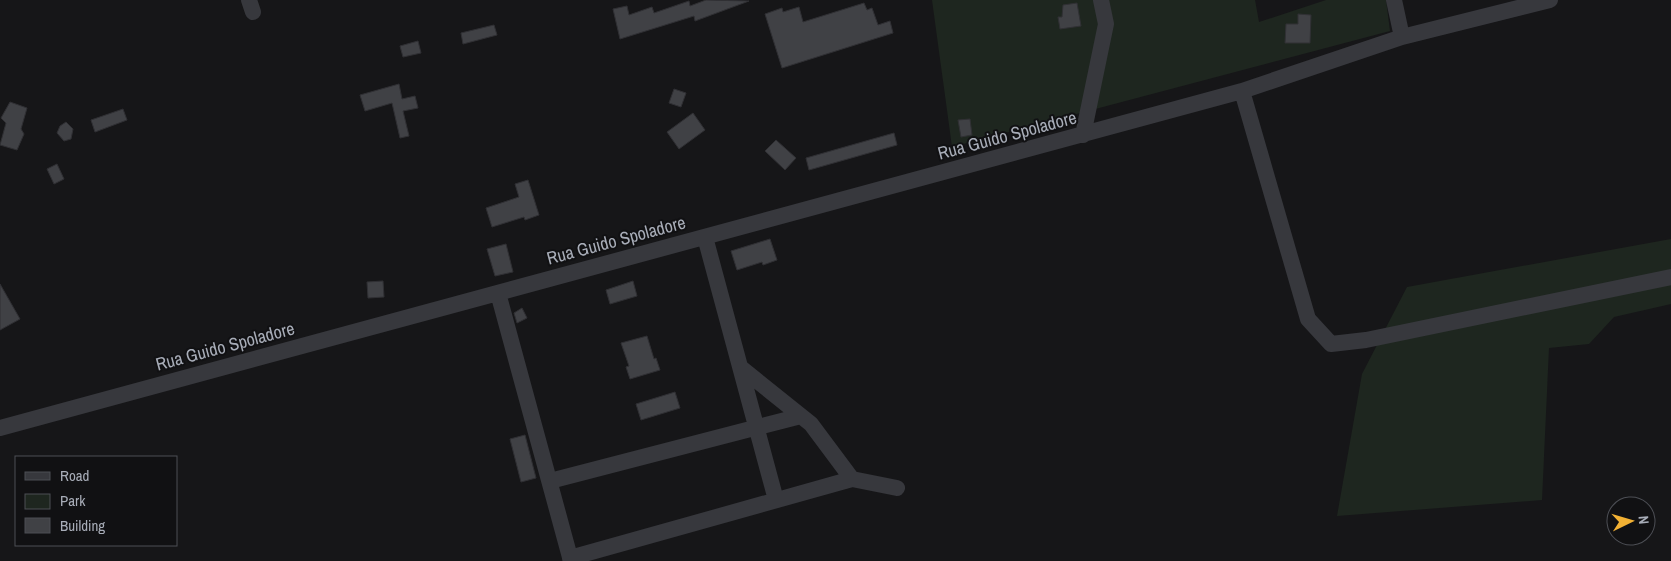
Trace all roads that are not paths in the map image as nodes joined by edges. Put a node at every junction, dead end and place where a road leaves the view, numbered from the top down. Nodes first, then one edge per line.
1 (1101, 0) edge
2 (1394, 0) edge
3 (1550, 0) edge
4 (1402, 38) junction
5 (1242, 91) junction
6 (1082, 135) junction
7 (705, 237) junction
8 (1671, 277) edge
9 (498, 293) junction
10 (740, 367) junction
11 (801, 416) junction
12 (0, 428) edge
13 (756, 428) junction
14 (852, 479) junction
15 (550, 481) junction
16 (897, 488) dead end
17 (776, 500) junction
18 (570, 559) edge

1 - 6 street
2 - 4 street
3 - 4 street, Rua Guido Spoladore
4 - 5 street, Rua Guido Spoladore
5 - 6 street, Rua Guido Spoladore
5 - 8 street
6 - 7 street, Rua Guido Spoladore
7 - 9 street, Rua Guido Spoladore
7 - 10 street
9 - 12 street, Rua Guido Spoladore
9 - 15 street
10 - 11 street
10 - 13 street
11 - 13 street
11 - 14 street
13 - 15 street
13 - 17 street
14 - 16 street
14 - 17 street
15 - 18 street
17 - 18 street

